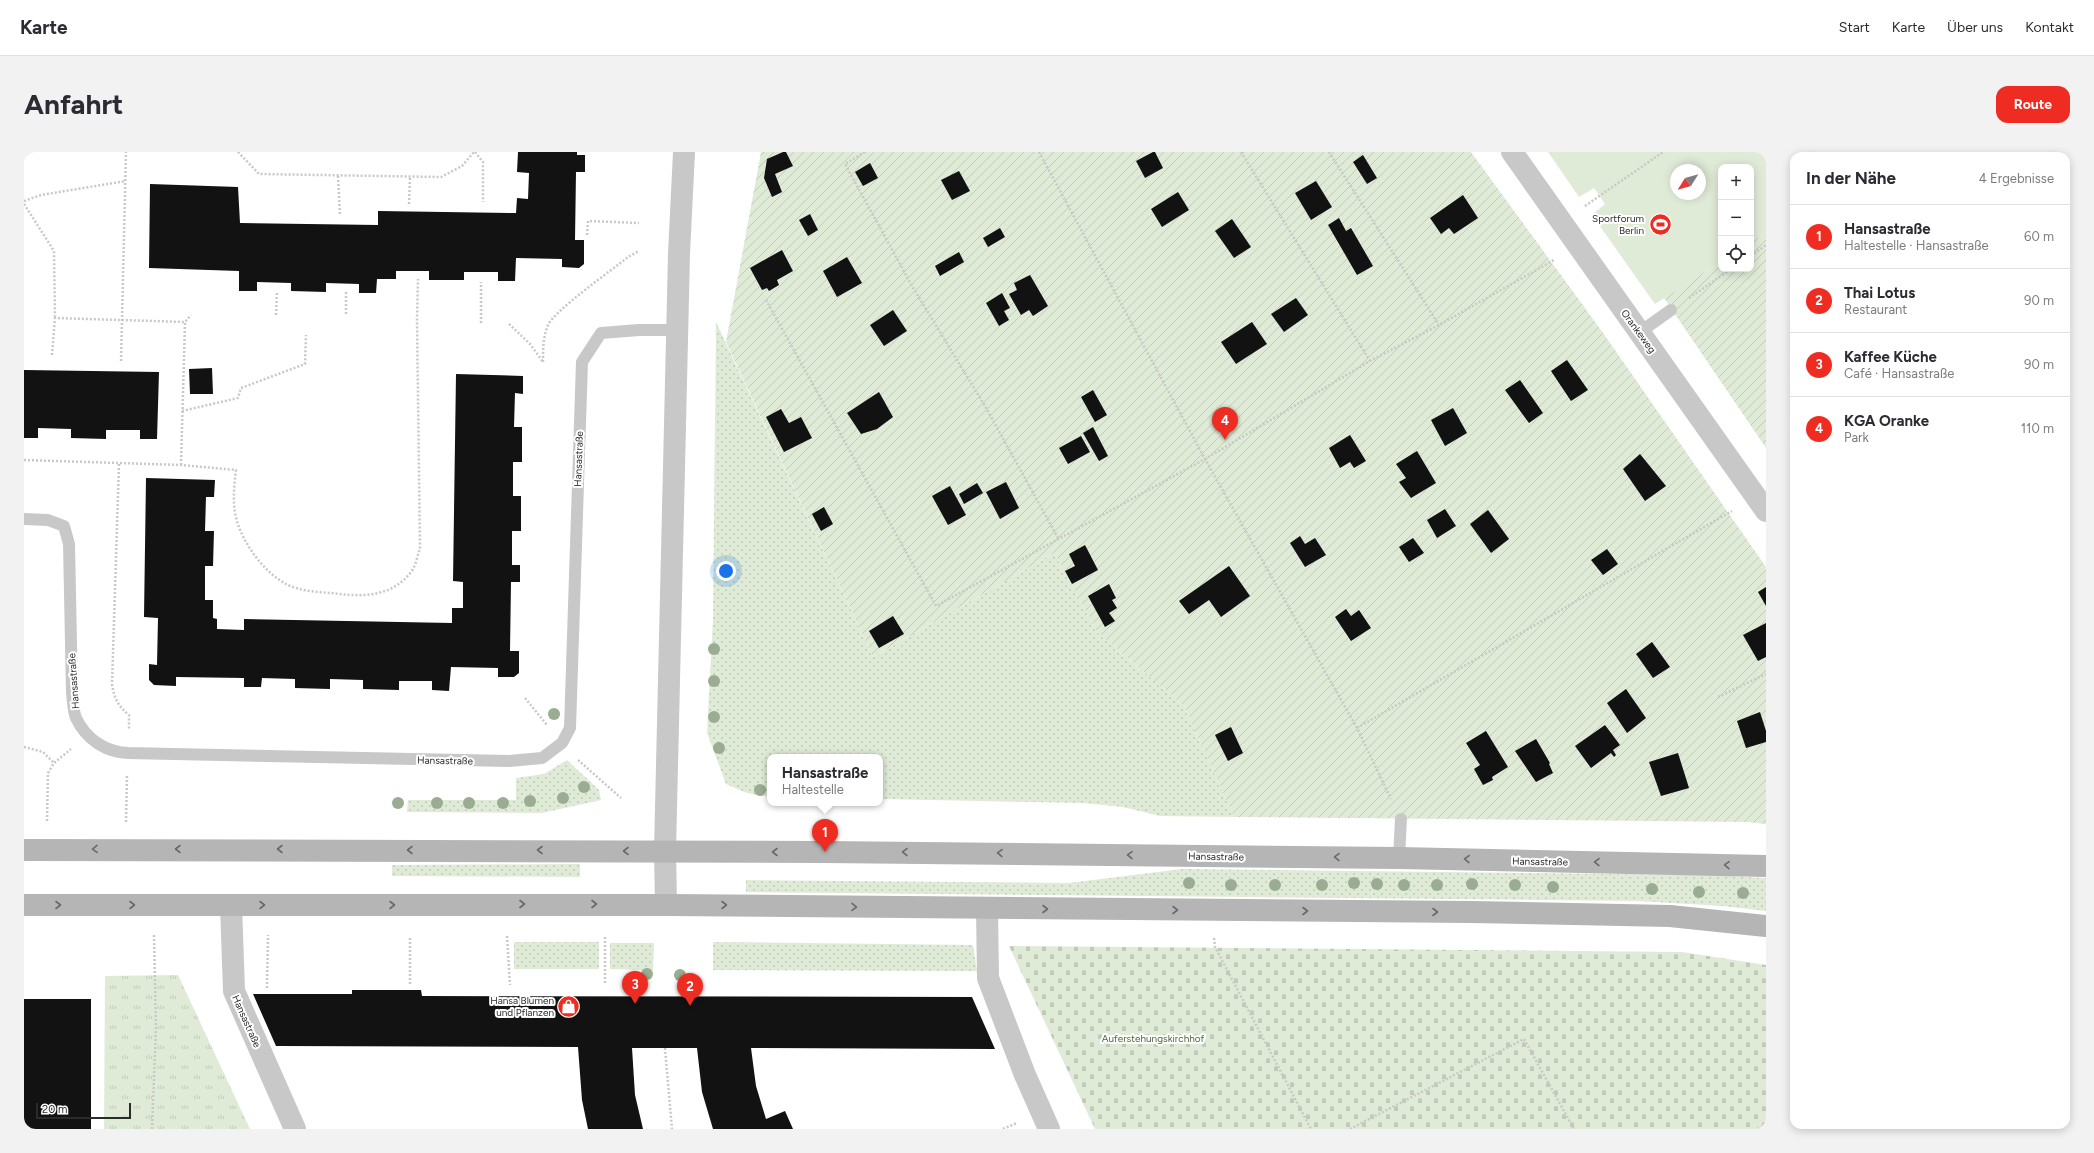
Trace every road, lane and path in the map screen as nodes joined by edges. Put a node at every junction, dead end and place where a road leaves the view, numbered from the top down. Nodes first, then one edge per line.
1 (126, 152) edge
2 (238, 152) edge
3 (475, 152) edge
4 (684, 152) edge
5 (865, 152) edge
6 (1038, 152) edge
7 (1241, 152) edge
8 (1329, 152) edge
9 (1512, 152) edge
10 (1663, 152) edge
11 (338, 176) junction
12 (410, 177) junction
13 (126, 181) junction
14 (24, 202) edge
15 (483, 202) dead end
16 (409, 204) dead end
17 (1586, 206) dead end
18 (340, 216) dead end
19 (639, 223) dead end
20 (587, 234) dead end
21 (1766, 245) edge
22 (639, 251) dead end
23 (1754, 254) edge
24 (1556, 258) dead end
25 (1727, 272) edge
26 (418, 279) dead end
27 (481, 282) dead end
28 (277, 291) dead end
29 (346, 292) dead end
30 (766, 300) dead end
31 (1671, 310) joint
32 (191, 315) dead end
33 (276, 315) dead end
34 (346, 316) dead end
35 (55, 318) junction
36 (122, 320) junction
37 (185, 322) junction
38 (481, 323) dead end
39 (509, 324) dead end
40 (1439, 325) junction
41 (678, 330) junction
42 (1640, 332) junction
43 (306, 335) dead end
44 (52, 355) dead end
45 (121, 361) dead end
46 (1370, 361) junction
47 (182, 411) junction
48 (1205, 459) junction
49 (24, 460) edge
50 (119, 464) junction
51 (181, 465) junction
52 (1734, 510) dead end
53 (1766, 511) edge
54 (24, 519) edge
55 (1058, 538) junction
56 (1766, 674) edge
57 (1718, 697) dead end
58 (130, 715) dead end
59 (1357, 728) junction
60 (87, 736) junction
61 (24, 747) edge
62 (128, 753) junction
63 (54, 763) junction
64 (1401, 819) joint
65 (47, 821) dead end
66 (126, 822) dead end
67 (24, 850) edge
68 (665, 851) junction
69 (1399, 858) junction
70 (1766, 866) edge
71 (24, 905) edge
72 (231, 905) junction
73 (666, 905) junction
74 (987, 909) junction
75 (1766, 926) edge
76 (154, 935) dead end
77 (268, 935) dead end
78 (410, 936) dead end
79 (507, 936) dead end
80 (605, 937) dead end
81 (1214, 938) dead end
82 (410, 984) dead end
83 (605, 984) dead end
84 (510, 986) dead end
85 (268, 988) dead end
86 (665, 1048) dead end
87 (1766, 1125) edge
88 (152, 1129) edge
89 (295, 1129) edge
90 (672, 1129) edge
91 (1049, 1129) edge
92 (1311, 1129) edge
93 (1350, 1129) edge
94 (1574, 1129) edge
95 (1756, 1129) edge

1 - 13 path
2 - 11 path
3 - 12 path
3 - 15 path
4 - 41 street
5 - 55 path
6 - 48 path
7 - 46 path
8 - 40 path
9 - 42 street, Orankeweg
10 - 17 path
11 - 12 path
11 - 18 path
12 - 16 path
13 - 14 path
13 - 36 path
14 - 35 path
19 - 20 path
21 - 23 path
22 - 39 path
24 - 40 path
25 - 31 path
26 - 51 path
27 - 38 path
28 - 33 path
29 - 34 path
30 - 55 path
31 - 42 lane
32 - 37 path
35 - 36 path
35 - 44 path
36 - 37 path
36 - 45 path
37 - 47 path
40 - 46 path
41 - 62 lane, Hansastraße
41 - 68 street
42 - 53 street, Orankeweg
43 - 47 path
46 - 48 path
47 - 51 path
48 - 55 path
48 - 59 path
49 - 50 path
50 - 51 path
50 - 58 path
52 - 59 path
54 - 60 lane, Hansastraße
56 - 57 path
59 - 64 path
60 - 62 lane, Hansastraße
60 - 63 path
61 - 63 path
62 - 66 path
63 - 65 path
64 - 69 lane
68 -> 67 main road, Hansastraße
69 -> 68 main road, Hansastraße
68 - 73 street
70 -> 69 main road, Hansastraße
71 -> 72 main road
72 -> 73 main road
72 - 89 street, Hansastraße
73 -> 74 main road
74 -> 75 main road
74 - 91 street
76 - 88 path
77 - 85 path
78 - 82 path
79 - 84 path
80 - 83 path
81 - 92 path
86 - 90 path
87 - 95 path
93 - 94 path

